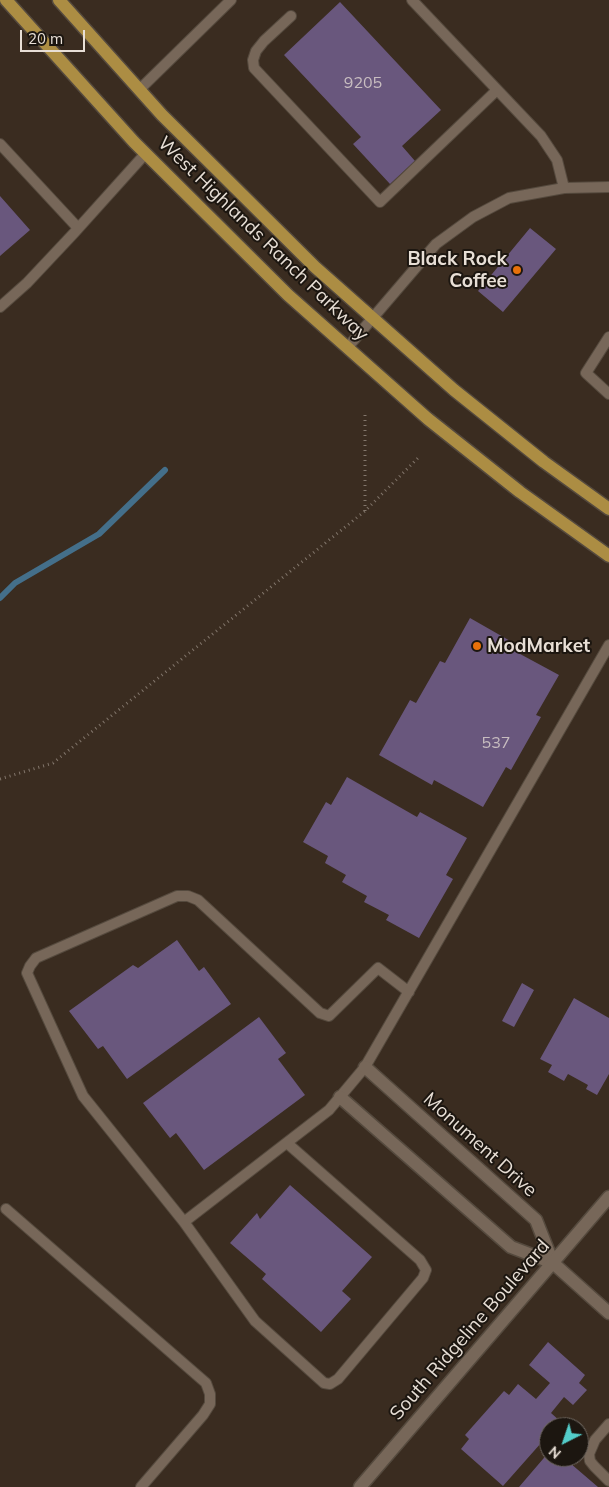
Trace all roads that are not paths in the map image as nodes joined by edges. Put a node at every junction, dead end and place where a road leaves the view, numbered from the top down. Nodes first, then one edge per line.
1 (6, 0) edge
2 (59, 0) edge
3 (231, 0) edge
4 (412, 0) edge
5 (291, 16) dead end
6 (139, 90) junction
7 (497, 90) junction
8 (0, 144) edge
9 (146, 153) junction
10 (609, 187) edge
11 (564, 188) junction
12 (78, 228) junction
13 (0, 307) edge
14 (372, 318) junction
15 (609, 336) edge
16 (348, 348) junction
17 (609, 394) edge
18 (609, 509) edge
19 (609, 556) edge
20 (609, 645) edge
21 (409, 992) junction
22 (365, 1067) junction
23 (340, 1097) junction
24 (287, 1143) junction
25 (609, 1197) edge
26 (6, 1209) dead end
27 (184, 1222) junction
28 (553, 1263) junction
29 (609, 1313) edge
30 (609, 1424) edge
31 (609, 1480) edge
32 (140, 1487) edge
33 (360, 1487) edge

1 - 9 main road, West Highlands Ranch Parkway
2 - 6 main road, West Highlands Ranch Parkway
3 - 6 lane
4 - 7 lane
5 - 7 lane
6 - 14 main road, West Highlands Ranch Parkway
7 - 11 lane
8 - 12 lane
9 - 12 lane
9 - 16 main road, West Highlands Ranch Parkway
10 - 11 lane
11 - 14 lane
12 - 13 lane
14 - 16 lane
14 - 18 main road, West Highlands Ranch Parkway
15 - 17 lane
16 - 19 main road, West Highlands Ranch Parkway
20 - 21 lane
21 - 22 lane
21 - 27 lane
22 - 23 lane
22 - 28 street, Monument Drive
23 - 24 lane
23 - 28 street, Monument Drive
24 - 27 lane
24 - 27 lane
25 - 28 street, South Ridgeline Boulevard
26 - 32 lane
28 - 29 street, Monument Drive
28 - 33 street, South Ridgeline Boulevard
30 - 31 lane

